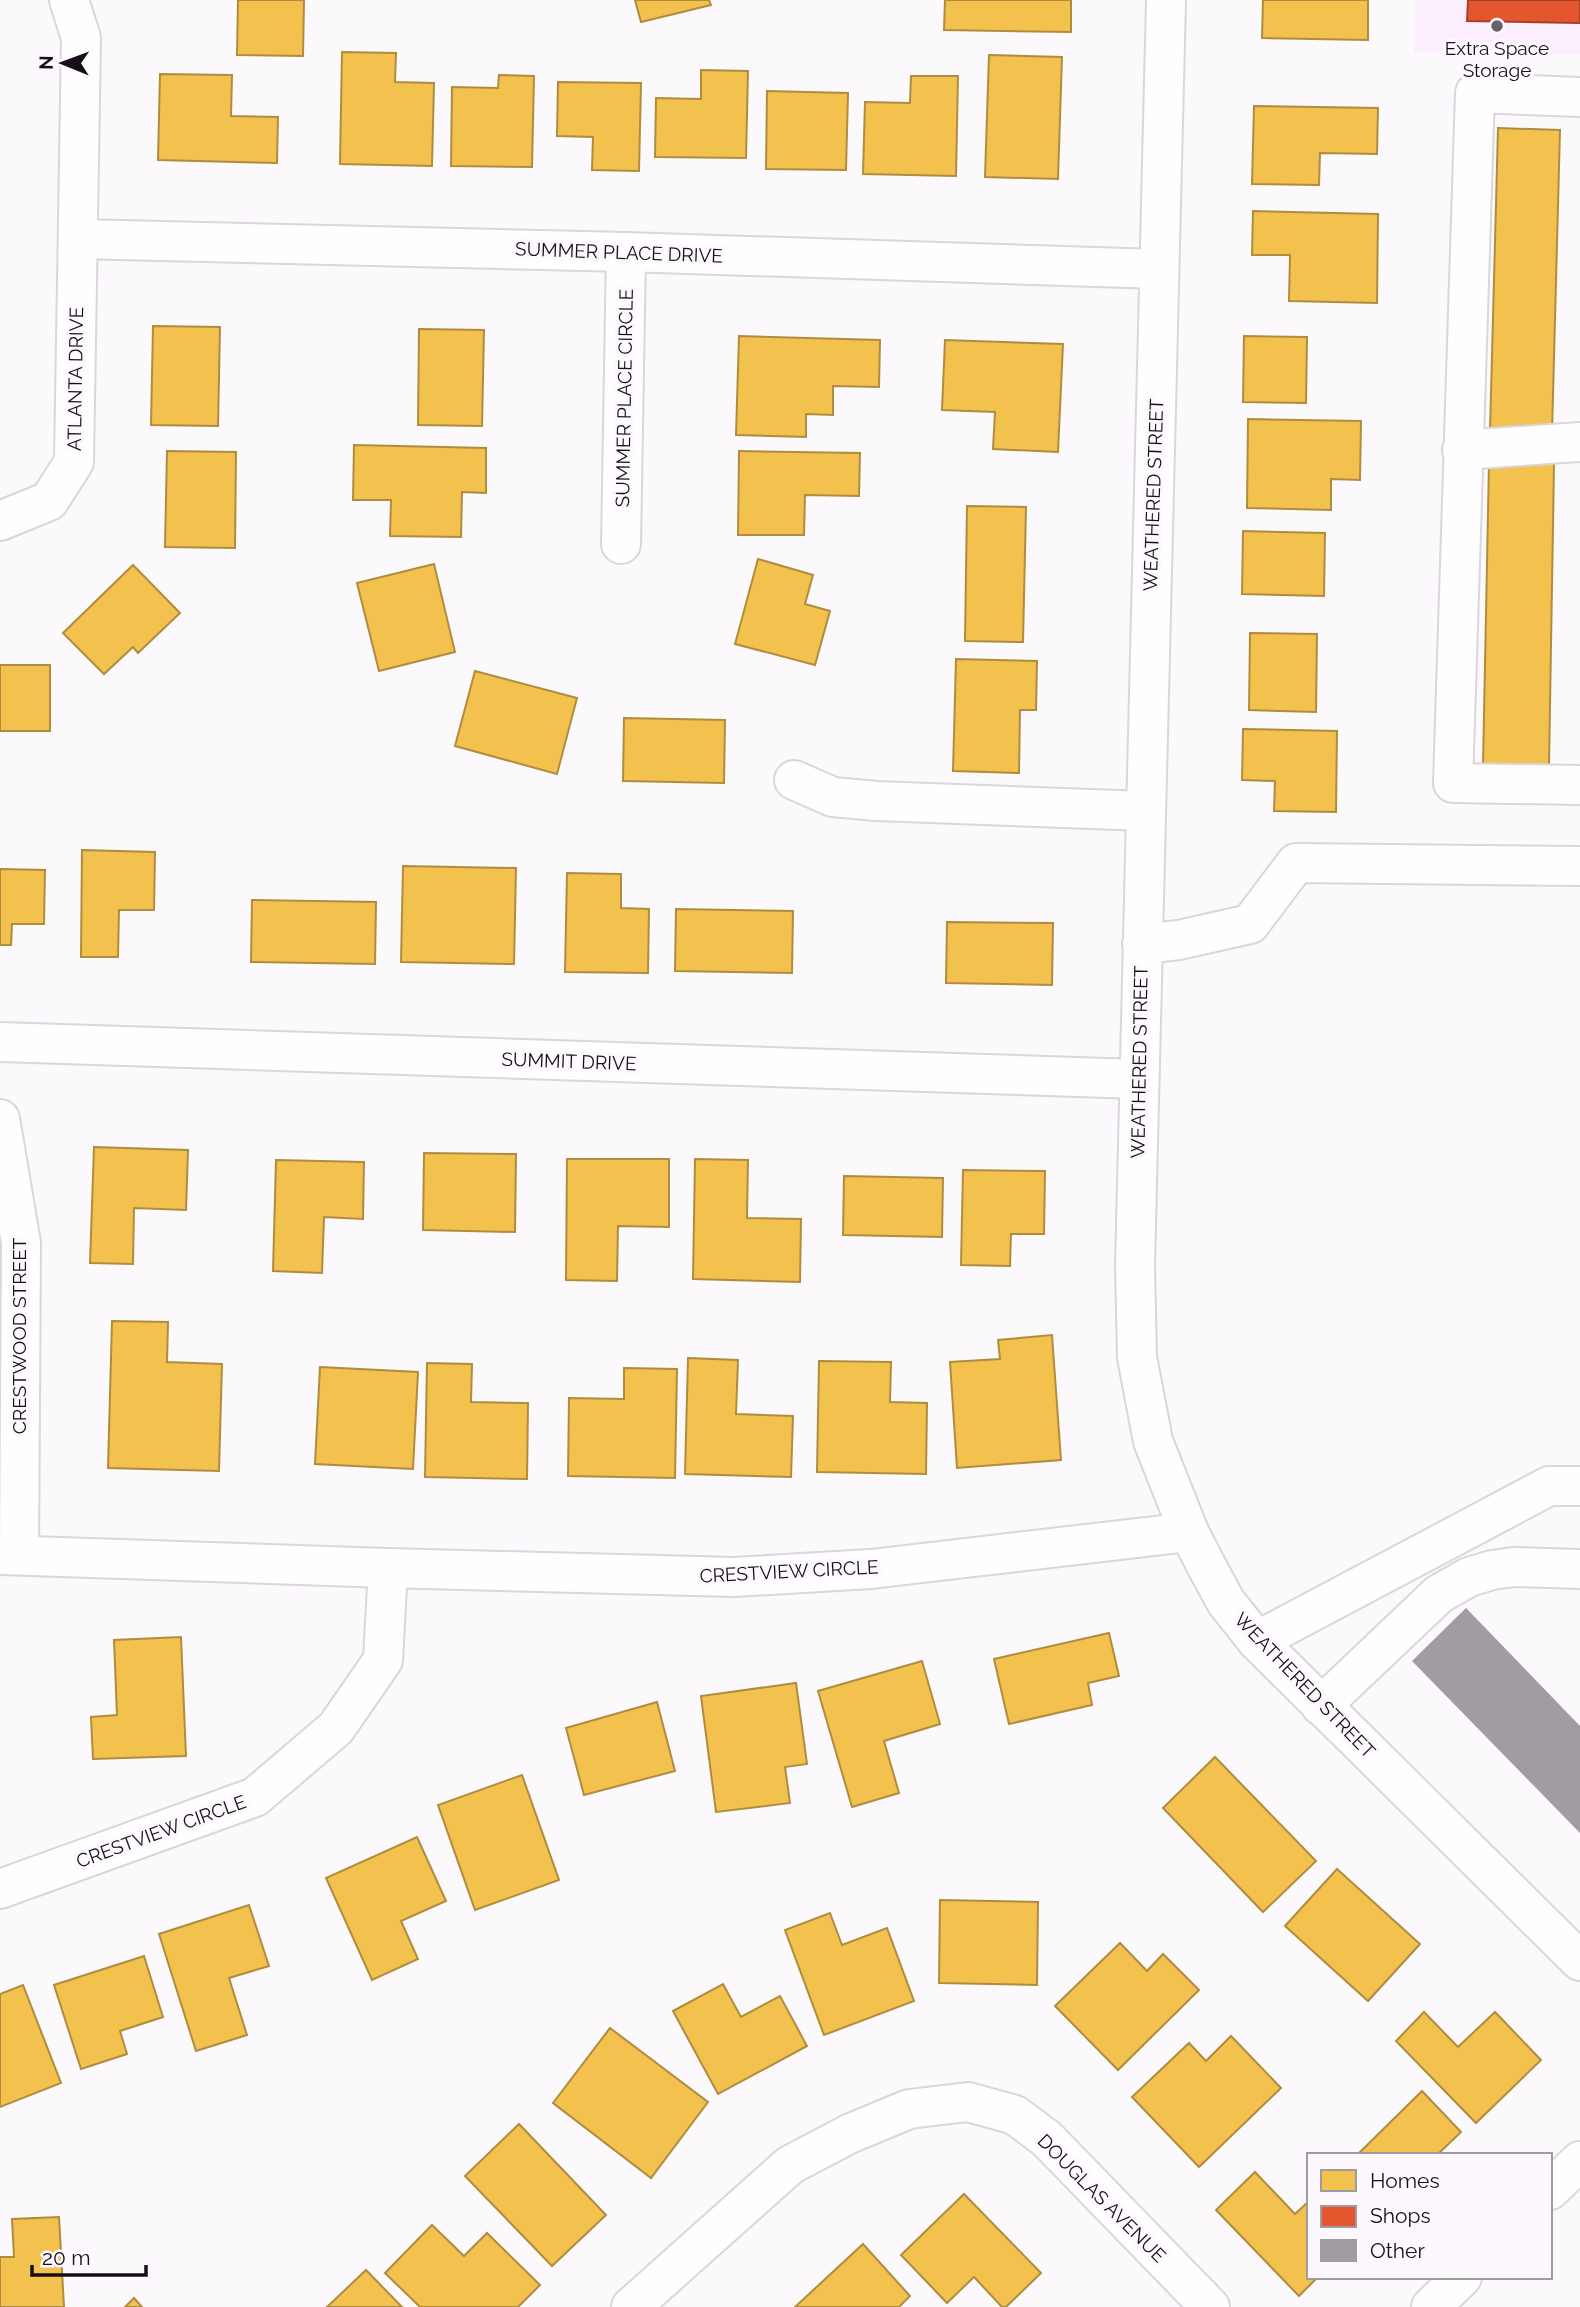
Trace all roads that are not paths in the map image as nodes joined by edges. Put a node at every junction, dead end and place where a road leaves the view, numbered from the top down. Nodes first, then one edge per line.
1 (69, 0) edge
2 (1166, 0) edge
3 (1580, 97) edge
4 (78, 240) junction
5 (626, 252) junction
6 (1159, 269) junction
7 (1580, 442) edge
8 (1462, 450) junction
9 (0, 521) edge
10 (621, 544) dead end
11 (794, 780) dead end
12 (1580, 785) edge
13 (1145, 811) junction
14 (1580, 866) edge
15 (1142, 944) junction
16 (0, 1042) edge
17 (1138, 1079) junction
18 (0, 1119) edge
19 (1580, 1486) edge
20 (1189, 1532) junction
21 (9, 1555) edge
22 (388, 1569) junction
23 (1580, 1569) edge
24 (1257, 1641) junction
25 (1321, 1706) junction
26 (0, 1889) edge
27 (1580, 1961) edge
28 (1580, 2161) edge
29 (1552, 2188) edge
30 (1460, 2279) edge
31 (631, 2307) edge
32 (1210, 2307) edge
33 (1431, 2307) edge

1 - 4 street, ATLANTA DRIVE
2 - 6 street, WEATHERED STREET
3 - 8 street
4 - 5 street, SUMMER PLACE DRIVE
4 - 9 street, ATLANTA DRIVE
5 - 6 street, SUMMER PLACE DRIVE
5 - 10 street, SUMMER PLACE CIRCLE
6 - 13 street, WEATHERED STREET
7 - 8 street
8 - 12 street
11 - 13 street
13 - 15 street, WEATHERED STREET
14 - 15 street
15 - 17 street, WEATHERED STREET
16 - 17 street, SUMMIT DRIVE
17 - 20 street, WEATHERED STREET
18 - 21 street, CRESTWOOD STREET
19 - 24 street
20 - 22 street, CRESTVIEW CIRCLE
20 - 24 street, WEATHERED STREET
21 - 22 street, CRESTVIEW CIRCLE
22 - 26 street, CRESTVIEW CIRCLE
23 - 25 street
24 - 25 street, WEATHERED STREET
25 - 27 street, WEATHERED STREET
28 - 29 street
30 - 33 street
31 - 32 street, DOUGLAS AVENUE

